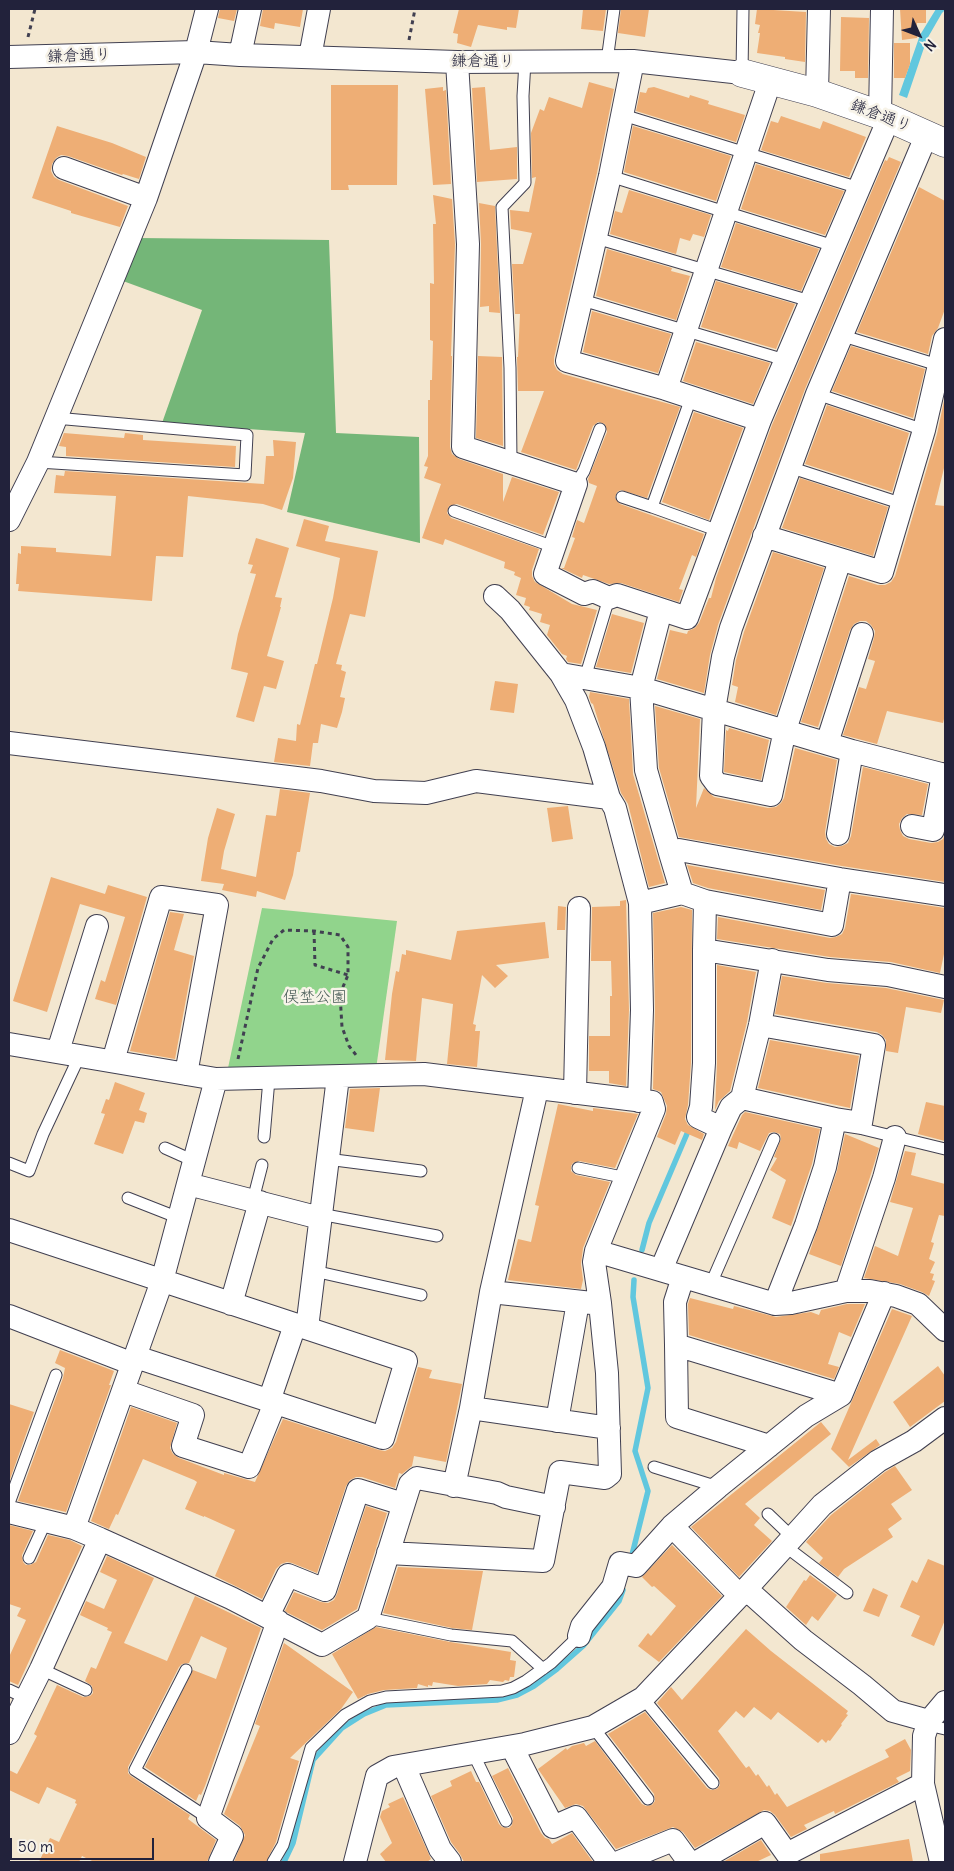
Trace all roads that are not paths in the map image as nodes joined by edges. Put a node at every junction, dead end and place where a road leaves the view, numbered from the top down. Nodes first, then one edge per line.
1 (206, 9) edge
2 (250, 9) edge
3 (319, 9) edge
4 (614, 9) edge
5 (744, 9) edge
6 (819, 9) edge
7 (882, 9) edge
8 (196, 52) junction
9 (240, 55) junction
10 (18, 57) edge
11 (310, 57) junction
12 (525, 61) junction
13 (607, 61) junction
14 (633, 61) junction
15 (457, 62) junction
16 (742, 72) junction
17 (770, 79) junction
18 (817, 92) junction
19 (623, 115) junction
20 (885, 116) junction
21 (936, 138) edge
22 (746, 152) junction
23 (64, 168) dead end
24 (610, 176) junction
25 (859, 188) junction
26 (146, 198) junction
27 (726, 213) junction
28 (596, 238) junction
29 (834, 246) junction
30 (707, 271) junction
31 (582, 300) junction
32 (810, 301) junction
33 (686, 331) junction
34 (840, 335) junction
35 (945, 339) edge
36 (785, 360) junction
37 (938, 365) junction
38 (666, 390) junction
39 (817, 394) junction
40 (691, 398) junction
41 (55, 418) junction
42 (760, 420) junction
43 (600, 429) dead end
44 (924, 430) junction
45 (38, 462) junction
46 (511, 462) junction
47 (789, 467) junction
48 (576, 484) junction
49 (622, 497) dead end
50 (903, 504) junction
51 (652, 507) junction
52 (454, 511) dead end
53 (9, 520) edge
54 (719, 531) junction
55 (764, 536) junction
56 (554, 547) junction
57 (840, 560) junction
58 (495, 596) dead end
59 (609, 598) junction
60 (662, 610) junction
61 (862, 634) dead end
62 (561, 674) junction
63 (585, 678) junction
64 (641, 688) junction
65 (714, 710) junction
66 (785, 730) junction
67 (9, 743) edge
68 (827, 743) junction
69 (852, 751) junction
70 (944, 775) edge
71 (609, 798) junction
72 (912, 826) dead end
73 (838, 834) dead end
74 (670, 853) junction
75 (840, 880) junction
76 (682, 893) junction
77 (945, 895) edge
78 (705, 901) junction
79 (640, 903) junction
80 (580, 908) dead end
81 (97, 926) dead end
82 (704, 950) junction
83 (772, 960) junction
84 (945, 987) edge
85 (760, 1025) junction
86 (9, 1045) edge
87 (69, 1053) junction
88 (113, 1061) junction
89 (186, 1074) junction
90 (338, 1077) junction
91 (225, 1079) junction
92 (269, 1079) junction
93 (537, 1089) junction
94 (575, 1093) junction
95 (742, 1098) junction
96 (639, 1101) junction
97 (835, 1119) junction
98 (861, 1123) junction
99 (721, 1128) junction
100 (264, 1137) dead end
101 (895, 1137) junction
102 (774, 1139) dead end
103 (165, 1148) dead end
104 (945, 1150) edge
105 (327, 1159) junction
106 (194, 1161) junction
107 (9, 1163) edge
108 (262, 1165) dead end
109 (578, 1168) dead end
110 (421, 1171) dead end
111 (627, 1178) junction
112 (188, 1184) junction
113 (128, 1198) dead end
114 (256, 1201) junction
115 (320, 1216) junction
116 (179, 1218) junction
117 (9, 1230) edge
118 (437, 1236) dead end
119 (596, 1251) junction
120 (314, 1270) junction
121 (661, 1270) junction
122 (683, 1277) junction
123 (162, 1281) junction
124 (710, 1286) junction
125 (846, 1291) junction
126 (491, 1292) junction
127 (884, 1293) junction
128 (421, 1295) dead end
129 (578, 1302) junction
130 (600, 1303) junction
131 (231, 1304) junction
132 (775, 1304) junction
133 (9, 1316) edge
134 (944, 1325) edge
135 (301, 1327) junction
136 (676, 1345) junction
137 (135, 1360) junction
138 (56, 1375) dead end
139 (124, 1391) junction
140 (841, 1394) junction
141 (272, 1402) junction
142 (471, 1408) junction
143 (945, 1418) edge
144 (557, 1421) junction
145 (609, 1428) junction
146 (769, 1446) junction
147 (654, 1467) dead end
148 (454, 1486) junction
149 (718, 1487) junction
150 (9, 1503) edge
151 (403, 1504) junction
152 (554, 1507) junction
153 (9, 1512) edge
154 (768, 1514) dead end
155 (46, 1521) junction
156 (672, 1526) junction
157 (74, 1528) junction
158 (100, 1539) junction
159 (789, 1541) junction
160 (388, 1553) junction
161 (29, 1558) dead end
162 (743, 1592) junction
163 (847, 1593) dead end
164 (368, 1618) junction
165 (273, 1619) junction
166 (579, 1636) joint
167 (40, 1669) junction
168 (543, 1669) junction
169 (186, 1670) dead end
170 (86, 1690) dead end
171 (17, 1694) edge
172 (644, 1698) junction
173 (945, 1702) edge
174 (934, 1725) edge
175 (593, 1727) junction
176 (9, 1734) edge
177 (512, 1747) junction
178 (473, 1753) junction
179 (404, 1766) junction
180 (713, 1783) dead end
181 (923, 1784) junction
182 (648, 1799) dead end
183 (208, 1818) junction
184 (938, 1819) edge
185 (506, 1821) dead end
186 (220, 1862) edge
187 (273, 1862) edge
188 (355, 1862) edge
189 (450, 1862) edge
190 (609, 1862) edge
191 (618, 1862) edge
192 (690, 1862) edge
193 (697, 1862) edge
194 (941, 1862) edge

1 - 8 street
2 - 9 street
3 - 11 street
4 - 13 lane
5 - 16 lane
6 - 18 street
7 - 20 street
8 - 9 street, 鎌倉通り
8 - 10 street, 鎌倉通り
8 - 26 street
9 - 11 street, 鎌倉通り
11 - 15 street, 鎌倉通り
12 - 13 street, 鎌倉通り
12 - 15 street, 鎌倉通り
12 - 46 lane
13 - 14 street, 鎌倉通り
14 - 16 street, 鎌倉通り
14 - 19 street
15 - 46 street
16 - 17 street, 鎌倉通り
17 - 18 street, 鎌倉通り
17 - 22 street
18 - 20 street, 鎌倉通り
19 - 22 lane
19 - 24 street
20 - 21 street, 鎌倉通り
20 - 25 street
21 - 34 street
22 - 25 lane
22 - 27 street
23 - 26 street
24 - 27 lane
24 - 28 street
25 - 29 street
26 - 41 street
27 - 29 lane
27 - 30 street
28 - 30 lane
28 - 31 street
29 - 32 street
30 - 32 lane
30 - 33 street
31 - 33 lane
31 - 38 street
32 - 36 street
33 - 36 lane
33 - 38 street
34 - 37 lane
34 - 39 street
35 - 37 street
36 - 42 street
37 - 44 street
38 - 40 street
39 - 44 lane
39 - 47 street
40 - 42 street
40 - 51 lane
41 - 45 street
41 - 45 lane
42 - 54 street
43 - 48 lane
44 - 50 street
45 - 53 street
46 - 48 street
47 - 50 lane
47 - 55 street
48 - 56 street
49 - 51 lane
50 - 57 street
51 - 54 lane
52 - 56 lane
54 - 60 street
55 - 57 street
55 - 65 street
56 - 59 street
57 - 66 street
58 - 62 street
59 - 60 street
59 - 63 lane
60 - 64 street
61 - 68 street
62 - 63 street
62 - 71 street
63 - 64 street
64 - 65 street
64 - 74 street
65 - 66 street
65 - 66 street
66 - 68 street
67 - 71 street
68 - 69 street
69 - 70 street
69 - 73 street
70 - 72 street
71 - 79 street
74 - 75 street
74 - 76 street
75 - 77 street
75 - 78 street
76 - 78 street
76 - 79 street
78 - 82 street
79 - 96 street
80 - 94 street
81 - 87 street
82 - 83 street
82 - 99 street
83 - 84 street
83 - 85 street
85 - 95 street
85 - 98 street
86 - 87 street
87 - 88 street
87 - 107 lane
88 - 89 street
88 - 89 street
89 - 91 street
90 - 92 street
90 - 93 street
90 - 105 street
91 - 92 street
91 - 106 street
92 - 100 lane
93 - 94 street
93 - 126 street
94 - 96 street
95 - 97 street
95 - 99 street
96 - 111 street
97 - 98 street
97 - 132 street
98 - 101 lane
99 - 121 street
101 - 104 lane
101 - 125 street
102 - 124 lane
103 - 106 lane
105 - 110 lane
105 - 115 street
106 - 112 street
108 - 114 lane
109 - 111 lane
111 - 119 street
112 - 114 street
112 - 116 street
113 - 116 lane
114 - 115 street
114 - 131 street
115 - 118 lane
115 - 120 street
116 - 123 street
117 - 123 street
119 - 121 street
119 - 130 street
120 - 128 lane
120 - 135 street
121 - 122 street
122 - 124 street
122 - 136 street
123 - 131 street
123 - 137 street
124 - 132 street
125 - 127 street
125 - 132 street
126 - 129 street
126 - 142 street
127 - 134 street
127 - 140 street
129 - 130 street
129 - 144 street
130 - 145 street
131 - 135 street
133 - 137 street
135 - 141 street
135 - 141 street
136 - 140 street
136 - 146 street
137 - 139 street
137 - 141 street
138 - 150 lane
139 - 141 street
139 - 157 street
140 - 146 street
142 - 144 street
142 - 148 street
143 - 159 street
144 - 145 street
145 - 152 street
146 - 149 street
147 - 149 lane
148 - 151 street
148 - 152 street
149 - 156 street
151 - 160 street
151 - 165 street
152 - 160 street
153 - 155 street
154 - 159 lane
155 - 157 street
155 - 161 lane
156 - 162 street
156 - 166 street
157 - 158 street
158 - 165 street
158 - 167 street
159 - 162 street
159 - 163 lane
160 - 164 street
162 - 172 street
162 - 174 street
164 - 165 street
164 - 168 lane
165 - 183 street
166 - 168 lane
167 - 170 lane
167 - 171 street
168 - 187 lane
169 - 183 lane
171 - 176 street
172 - 175 street
172 - 180 lane
173 - 174 street
174 - 181 street
175 - 177 street
175 - 182 lane
177 - 178 street
177 - 190 street
178 - 179 street
178 - 185 lane
179 - 188 street
179 - 189 street
181 - 184 street
181 - 193 street
183 - 186 street
184 - 194 street
191 - 192 street

